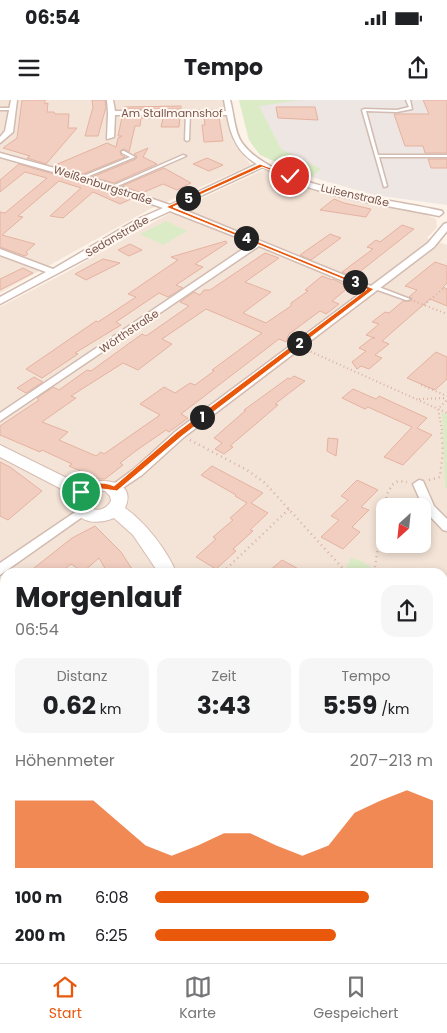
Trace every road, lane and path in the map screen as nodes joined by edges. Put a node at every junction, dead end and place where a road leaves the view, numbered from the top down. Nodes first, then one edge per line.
1 (14, 100) edge
2 (110, 100) edge
3 (227, 100) edge
4 (408, 100) edge
5 (0, 109) edge
6 (13, 109) junction
7 (112, 113) junction
8 (188, 113) junction
9 (231, 113) junction
10 (110, 137) dead end
11 (187, 140) dead end
12 (0, 141) edge
13 (123, 152) dead end
14 (0, 155) edge
15 (184, 156) dead end
16 (377, 156) junction
17 (447, 156) edge
18 (262, 165) junction
19 (83, 176) junction
20 (385, 186) dead end
21 (112, 187) junction
22 (169, 207) junction
23 (443, 211) edge
24 (447, 224) edge
25 (258, 244) junction
26 (0, 252) edge
27 (54, 272) junction
28 (445, 287) dead end
29 (372, 288) junction
30 (408, 299) joint
31 (0, 302) edge
32 (424, 305) junction
33 (447, 314) edge
34 (296, 345) junction
35 (421, 385) dead end
36 (447, 398) edge
37 (417, 400) junction
38 (438, 409) junction
39 (447, 412) edge
40 (0, 418) edge
41 (180, 434) junction
42 (0, 450) edge
43 (419, 484) dead end
44 (115, 489) junction
45 (81, 492) junction
46 (289, 509) junction
47 (115, 510) junction
48 (81, 512) junction
49 (447, 527) edge
50 (3, 568) edge
51 (164, 568) edge
52 (227, 568) edge
53 (342, 568) edge

1 - 6 street
2 - 7 street, Am Stallmannshof
3 - 9 street, Luisenstraße
4 - 16 lane
5 - 6 lane
6 - 12 street
7 - 8 street, Am Stallmannshof
7 - 10 street, Am Stallmannshof
8 - 9 street, Am Stallmannshof
8 - 11 lane
9 - 18 street, Luisenstraße
13 - 19 lane
14 - 19 street, Weißenburgstraße
15 - 21 lane
16 - 17 lane
16 - 20 lane
18 - 22 street, Sedanstraße
18 - 23 street, Luisenstraße
19 - 21 street, Weißenburgstraße
21 - 22 street, Weißenburgstraße
22 - 25 street, Weißenburgstraße
22 - 27 street, Sedanstraße
23 - 24 street, Luisenstraße
24 - 29 street
25 - 29 street, Weißenburgstraße
25 - 40 street, Wörthstraße
26 - 27 street
27 - 31 street, Sedanstraße
28 - 32 path
29 - 30 lane
29 - 34 street
30 - 32 path
32 - 33 path
34 - 37 path
34 - 41 street
35 - 36 path
36 - 37 path
36 - 38 path
37 - 38 path
38 - 39 path
41 - 44 street
41 - 46 path
42 - 45 main road
43 - 49 street
44 - 45 main road
44 - 47 main road
45 - 48 main road
46 - 52 path
46 - 53 path
47 - 48 main road
47 - 51 main road
48 - 50 street

